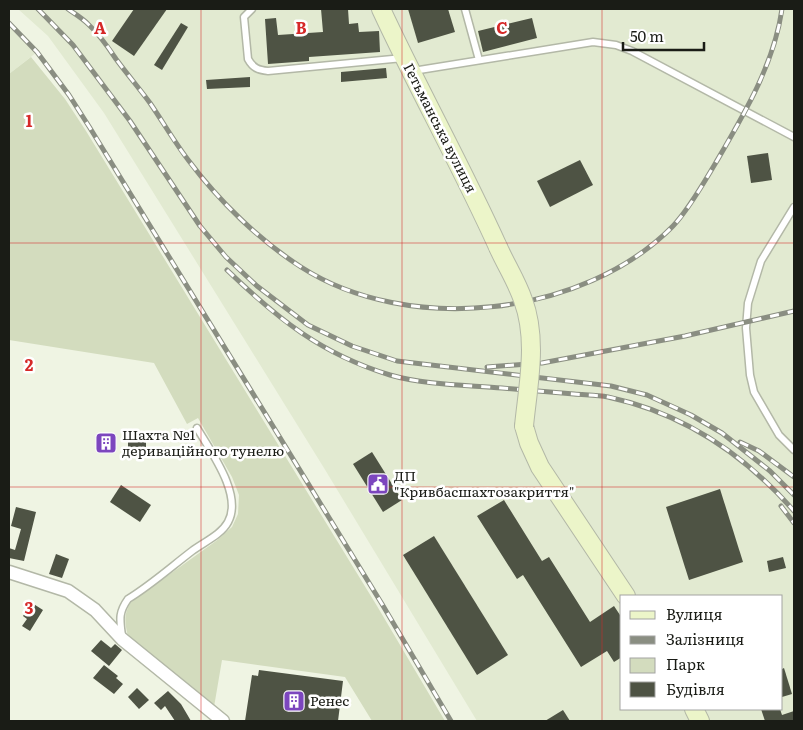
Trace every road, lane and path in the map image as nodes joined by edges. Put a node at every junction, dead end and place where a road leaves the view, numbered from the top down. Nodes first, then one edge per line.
1 (252, 9) edge
2 (381, 9) edge
3 (465, 9) edge
4 (479, 60) junction
5 (408, 65) junction
6 (794, 137) edge
7 (794, 207) edge
8 (197, 428) dead end
9 (794, 450) edge
10 (9, 572) edge
11 (625, 595) edge
12 (122, 639) junction
13 (223, 721) edge

1 - 5 lane
2 - 5 street, Гетьманська вулиця
3 - 4 lane
4 - 5 lane
4 - 6 lane
5 - 11 street, Гетьманська вулиця, bridge
7 - 9 lane
8 - 12 lane
10 - 12 street
12 - 13 street

